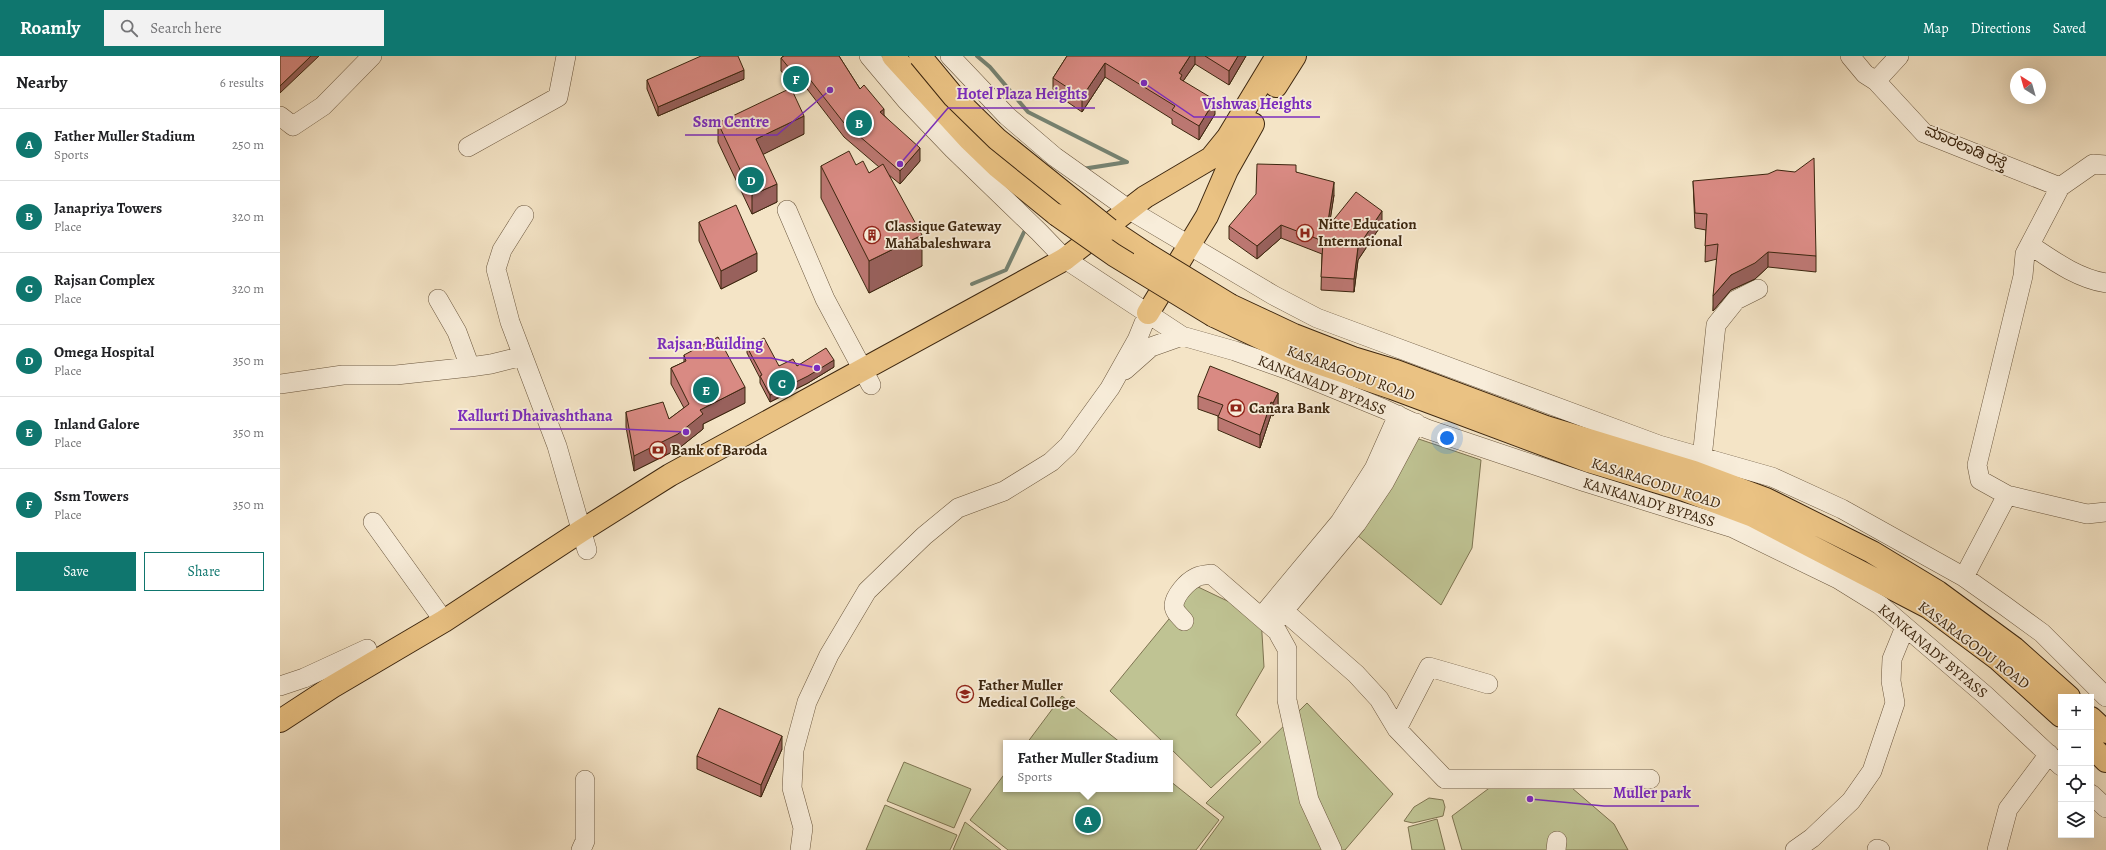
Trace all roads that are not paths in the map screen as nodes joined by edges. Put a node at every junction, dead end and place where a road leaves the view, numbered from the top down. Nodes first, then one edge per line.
1 (372, 56) edge
2 (566, 56) edge
3 (869, 56) edge
4 (893, 56) edge
5 (920, 56) edge
6 (950, 56) edge
7 (1277, 56) edge
8 (1295, 56) edge
9 (1850, 56) edge
10 (1899, 56) edge
11 (1876, 81) junction
12 (284, 124) edge
13 (468, 147) dead end
14 (2106, 165) edge
15 (2060, 187) junction
16 (1128, 209) junction
17 (787, 210) dead end
18 (524, 215) dead end
19 (1189, 244) junction
20 (2030, 245) junction
21 (1065, 259) junction
22 (2106, 283) edge
23 (1758, 289) dead end
24 (438, 300) dead end
25 (1222, 310) junction
26 (1148, 313) junction
27 (1182, 336) junction
28 (523, 356) junction
29 (470, 367) junction
30 (866, 377) junction
31 (280, 384) edge
32 (1110, 388) junction
33 (1398, 415) junction
34 (1416, 424) junction
35 (1702, 458) junction
36 (2007, 495) junction
37 (2106, 512) edge
38 (373, 522) dead end
39 (584, 540) junction
40 (1964, 576) junction
41 (1284, 611) junction
42 (1184, 620) dead end
43 (444, 621) junction
44 (1266, 621) junction
45 (1905, 627) junction
46 (367, 649) dead end
47 (1488, 684) dead end
48 (280, 686) edge
49 (2066, 694) edge
50 (2106, 697) edge
51 (2058, 713) edge
52 (280, 721) edge
53 (2094, 721) edge
54 (1397, 729) junction
55 (2106, 732) edge
56 (2094, 749) edge
57 (2055, 760) edge
58 (2106, 761) edge
59 (1650, 779) dead end
60 (585, 780) dead end
61 (2094, 797) edge
62 (2106, 808) edge
63 (1329, 849) edge
64 (581, 850) edge
65 (800, 850) edge
66 (1795, 850) edge
67 (1997, 850) edge

1 - 12 street
2 - 13 street
3 - 21 street, KANKANADY BYPASS
4 - 25 main road, bridge
5 - 25 main road, bridge
6 - 16 street
7 - 16 main road
8 - 19 main road
9 - 11 street, ಮಾರಲಾಡಿ ರಸ್ತೆ
10 - 11 street
11 - 15 street, ಮಾರಲಾಡಿ ರಸ್ತೆ
14 - 15 street
15 - 20 street
16 - 19 street
16 - 21 main road
17 - 30 street
18 - 28 street
19 - 26 main road
19 - 35 street
20 - 22 street
20 - 36 street
21 - 26 street, KANKANADY BYPASS
21 - 30 main road
23 - 35 street
24 - 29 street
25 - 49 main road, KASARAGODU ROAD
25 - 51 main road, KASARAGODU ROAD
26 - 27 street, KANKANADY BYPASS
26 - 32 street
27 - 32 street
27 - 33 street, KANKANADY BYPASS
28 - 29 street
28 - 39 street
29 - 31 street
30 - 39 main road
32 - 65 street
33 - 34 street, KANKANADY BYPASS
33 - 44 street
34 - 41 street
34 - 45 street, KANKANADY BYPASS
35 - 40 street
36 - 37 street
36 - 40 street
38 - 43 street
39 - 43 main road
40 - 50 street
41 - 44 street
41 - 54 street
42 - 44 street
43 - 52 main road
44 - 63 street
45 - 57 street, KANKANADY BYPASS
45 - 66 street
46 - 48 street
47 - 54 street
53 - 55 main road
54 - 59 street
56 - 58 main road
57 - 67 street
60 - 64 street
61 - 62 street

